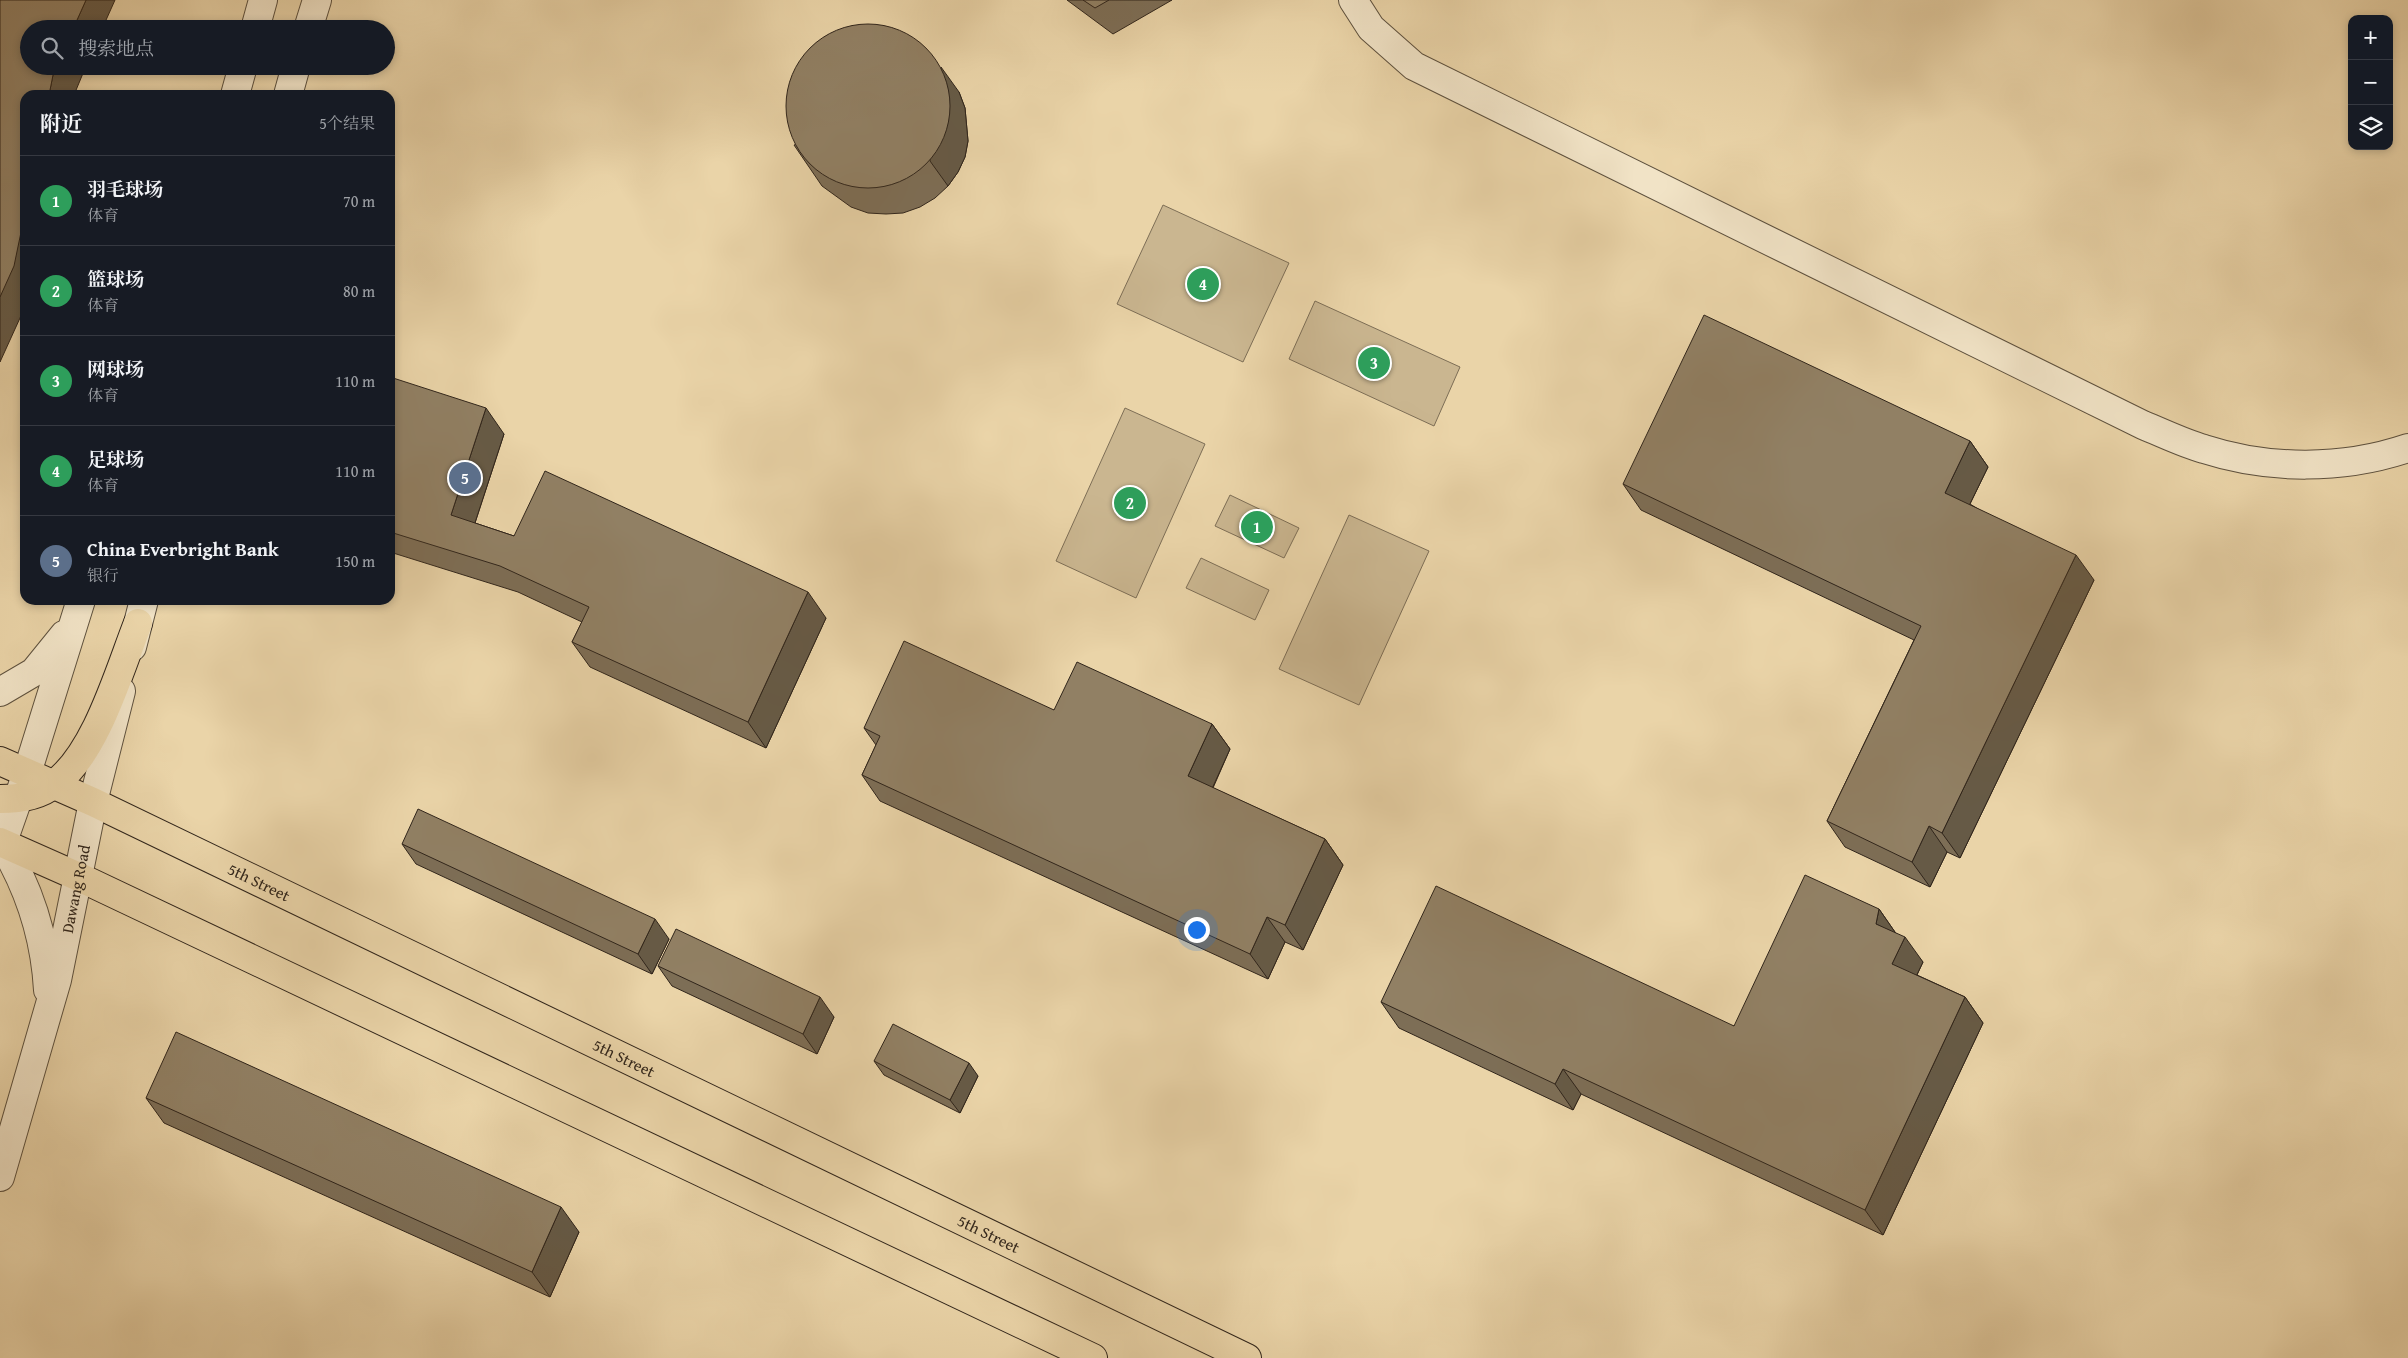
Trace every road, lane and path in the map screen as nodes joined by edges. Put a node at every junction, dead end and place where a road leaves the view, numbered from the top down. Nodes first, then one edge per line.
1 (263, 0) edge
2 (317, 0) edge
3 (1353, 0) edge
4 (257, 20) edge
5 (311, 20) edge
6 (240, 75) edge
7 (294, 75) edge
8 (236, 90) edge
9 (289, 90) edge
10 (2408, 448) edge
11 (78, 605) edge
12 (79, 605) edge
13 (141, 612) edge
14 (0, 692) edge
15 (0, 761) edge
16 (27, 773) junction
17 (54, 785) junction
18 (9, 799) edge
19 (93, 802) junction
20 (0, 843) edge
21 (79, 877) junction
22 (49, 1011) junction
23 (0, 1177) edge
24 (1093, 1358) edge
25 (1248, 1358) edge

1 - 4 street
2 - 5 street
3 - 10 street
6 - 8 street
7 - 9 street
11 - 14 street
12 - 16 street
13 - 17 main road
13 - 19 street, Dawang Road
15 - 16 main road, 5th Street
16 - 17 main road, 5th Street
16 - 18 street
17 - 18 main road
17 - 19 main road, 5th Street
18 - 20 street
19 - 21 street, Dawang Road
19 - 25 main road, 5th Street
20 - 21 main road
20 - 22 street
21 - 22 street, Dawang Road
21 - 24 main road
22 - 23 street, Dawang Road

